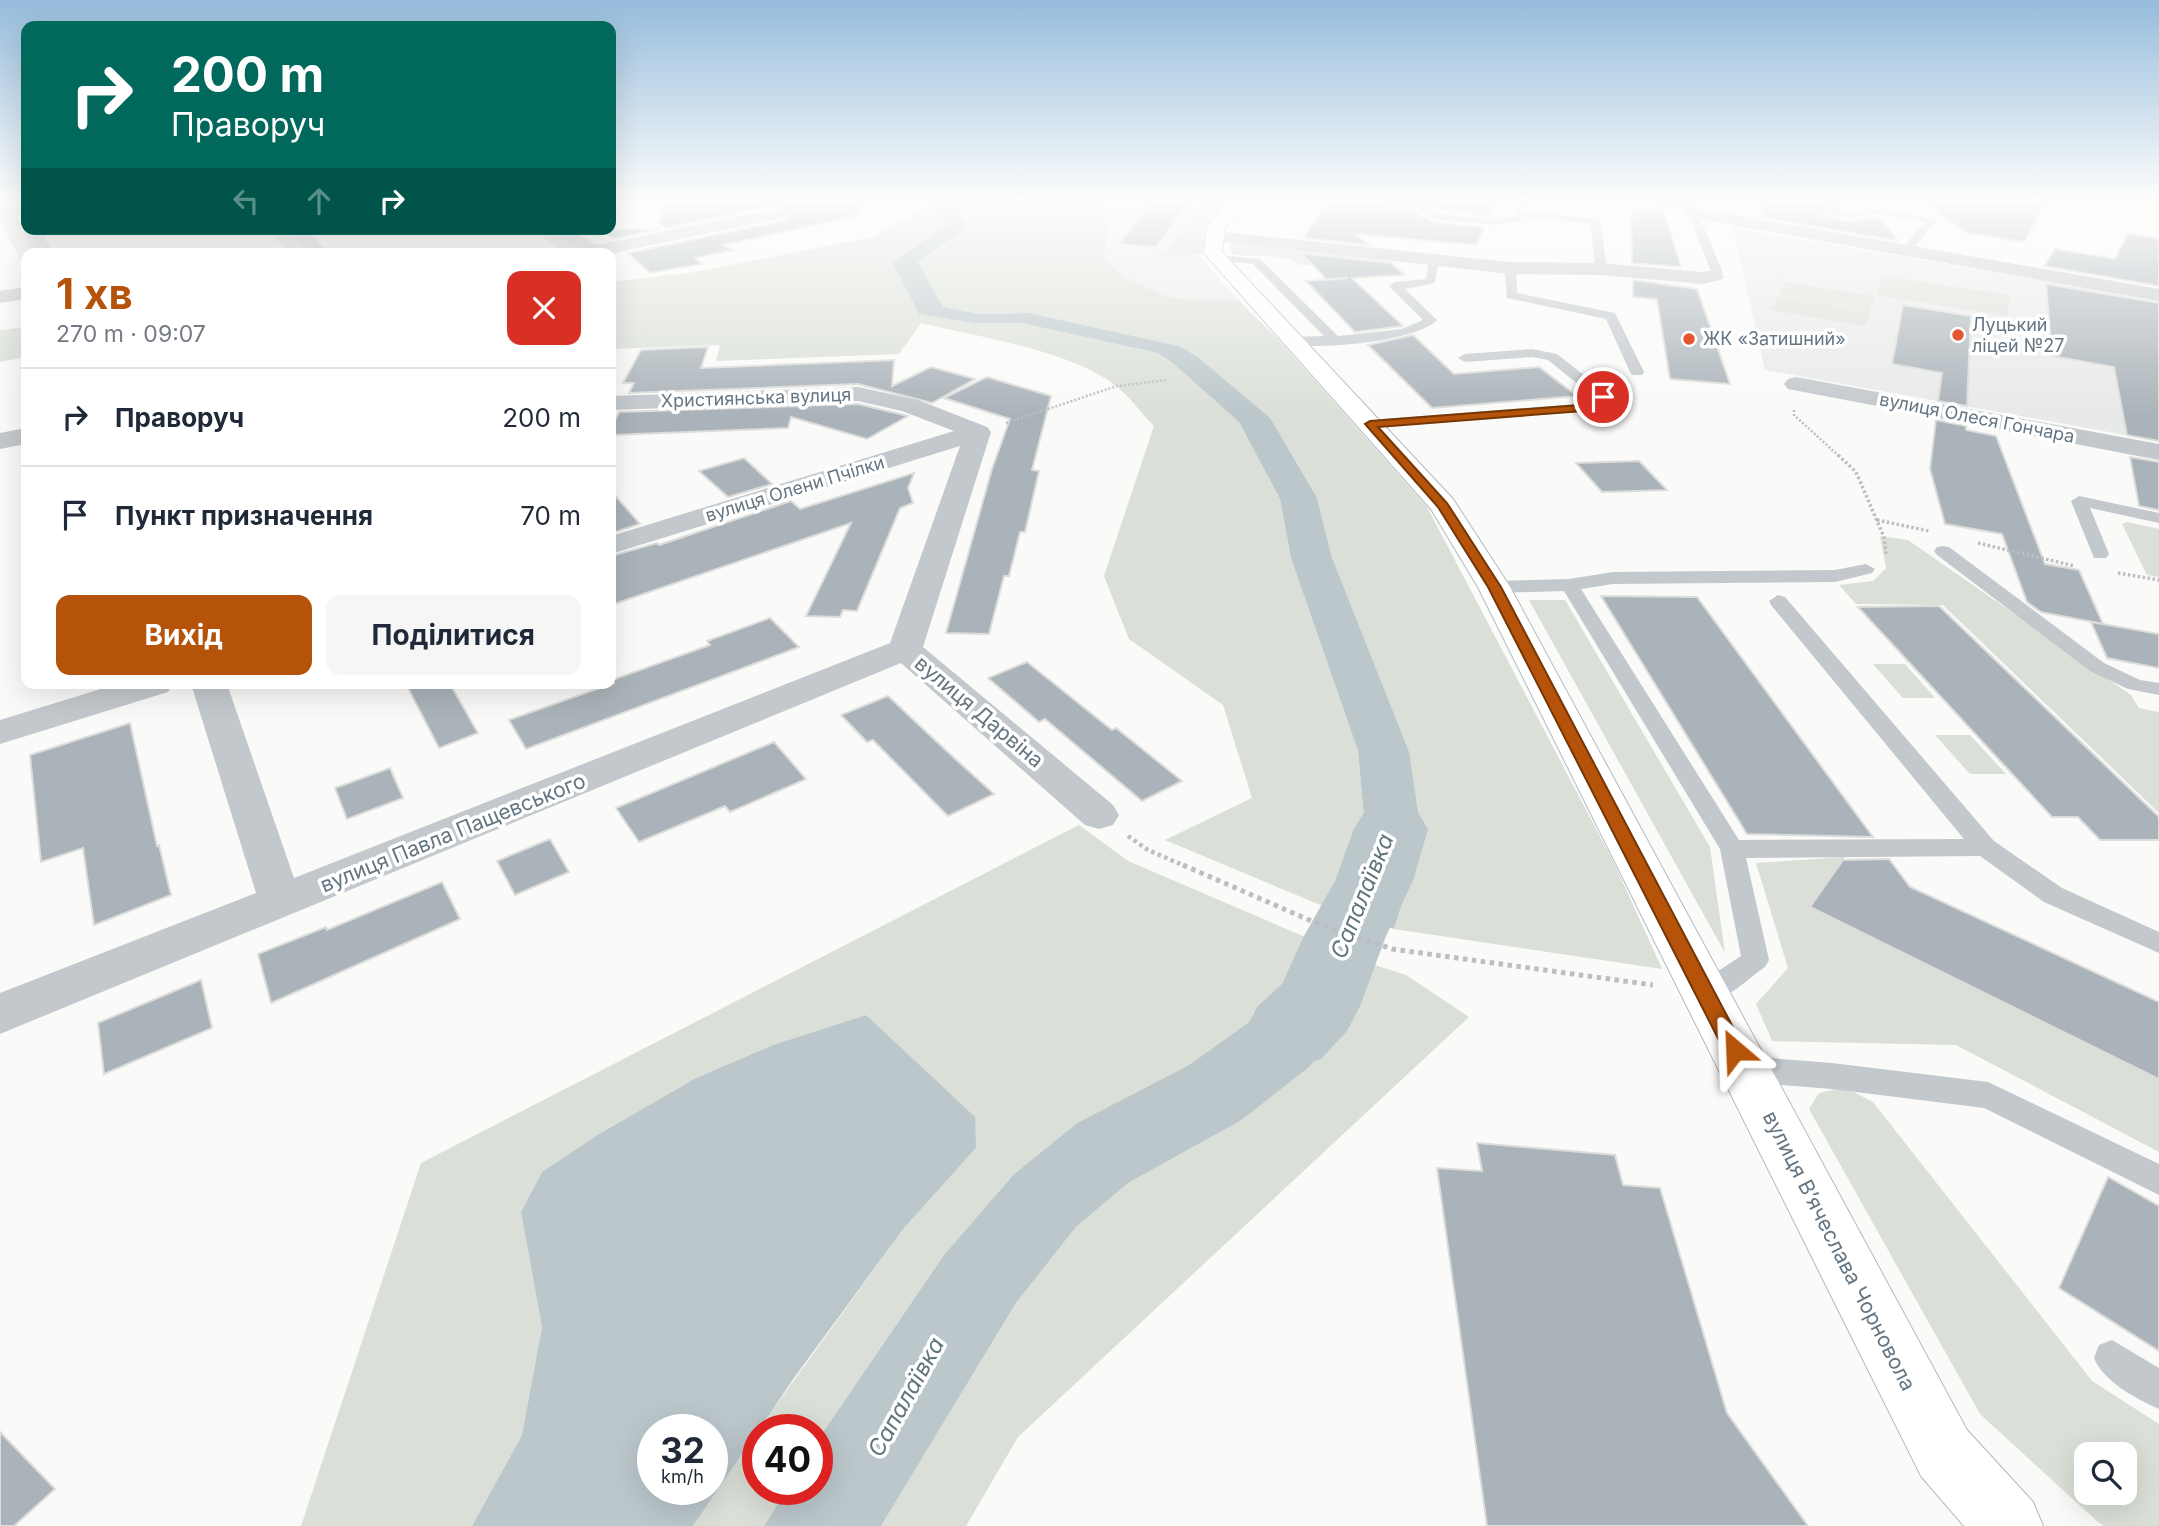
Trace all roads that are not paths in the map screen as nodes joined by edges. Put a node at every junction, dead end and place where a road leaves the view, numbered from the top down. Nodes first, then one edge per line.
1 (1236, 272) edge
2 (1267, 272) edge
3 (1433, 272) edge
4 (1510, 272) edge
5 (1637, 272) edge
6 (1717, 272) edge
7 (2031, 272) edge
8 (1714, 276) joint
9 (21, 294) edge
10 (2159, 295) edge
11 (0, 297) edge
12 (1333, 338) junction
13 (1293, 341) junction
14 (1465, 358) dead end
15 (1637, 372) dead end
16 (1796, 384) road end
17 (616, 403) edge
18 (1370, 424) junction
19 (978, 432) junction
20 (21, 437) edge
21 (0, 442) edge
22 (2159, 452) edge
23 (2159, 517) edge
24 (616, 543) edge
25 (1943, 551) dead end
26 (2099, 554) dead end
27 (1866, 569) road end
28 (1569, 585) junction
29 (1494, 587) junction
30 (1778, 601) dead end
31 (905, 649) junction
32 (139, 689) edge
33 (211, 689) edge
34 (2159, 690) edge
35 (0, 732) edge
36 (1099, 814) road end
37 (1985, 847) junction
38 (1732, 849) junction
39 (281, 902) junction
40 (2159, 943) edge
41 (1707, 993) junction
42 (0, 1014) edge
43 (1744, 1069) junction
44 (2159, 1180) edge
45 (2112, 1359) dead end
46 (2159, 1390) edge
47 (2009, 1526) edge

1 - 13 street, вулиця Вʼячеслава Чорновола
2 - 12 lane
3 - 12 lane
4 - 15 lane
5 - 8 street
6 - 8 lane
7 - 10 street
9 - 11 street
12 - 13 lane
13 - 18 street, вулиця Вʼячеслава Чорновола
14 - 18 lane
16 - 22 street, вулиця Олеся Гончара
17 - 19 street, Християнська вулиця
18 - 29 street, вулиця Вʼячеслава Чорновола
19 - 24 street, вулиця Олени Пчілки
19 - 31 street, вулиця Дарвіна
20 - 21 street
23 - 26 lane
25 - 34 lane
27 - 28 lane
28 - 29 lane
28 - 38 lane
29 - 41 street, вулиця Вʼячеслава Чорновола
30 - 37 lane
31 - 36 street, вулиця Дарвіна
31 - 39 street, вулиця Павла Пащевського
32 - 35 street
33 - 39 street
37 - 38 lane
37 - 40 lane
38 - 41 lane
39 - 42 street, вулиця Павла Пащевського
41 - 43 street, вулиця Вʼячеслава Чорновола
43 - 44 lane
43 - 47 street, вулиця Вʼячеслава Чорновола
45 - 46 lane

